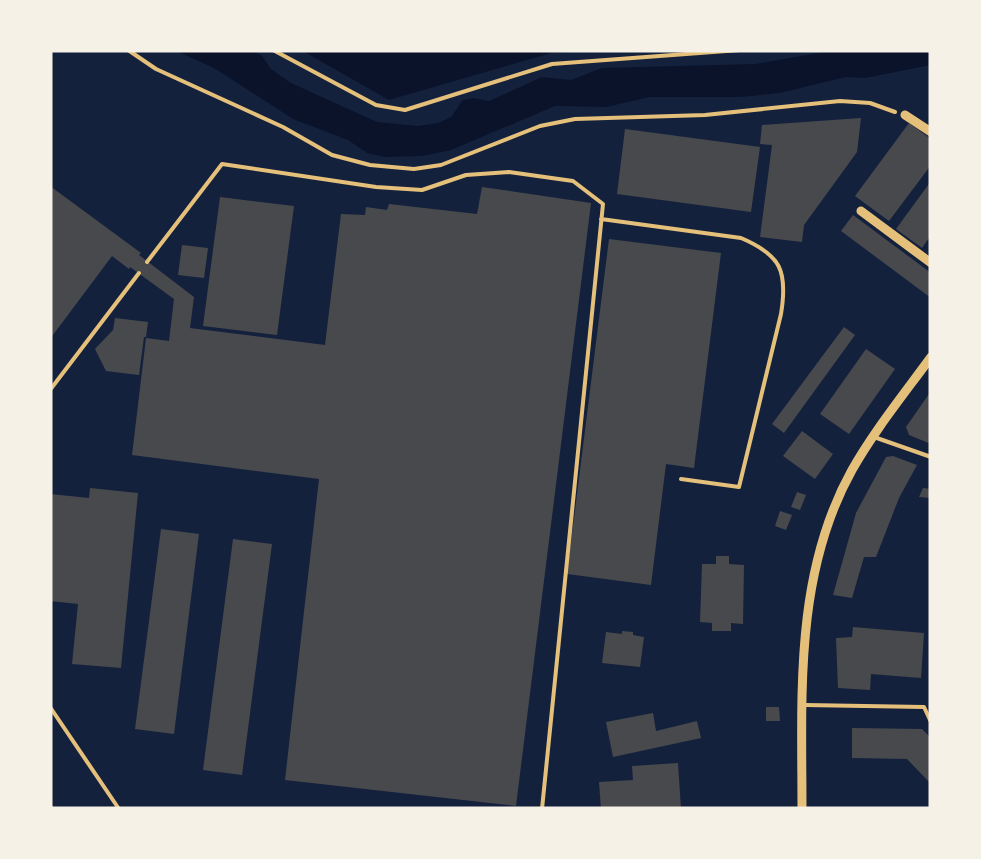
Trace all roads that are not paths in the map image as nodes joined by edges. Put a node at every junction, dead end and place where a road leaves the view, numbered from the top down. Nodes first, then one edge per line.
1 (906, 115) road end
2 (931, 132) edge
3 (861, 211) dead end
4 (601, 219) junction
5 (147, 262) dead end
6 (931, 263) edge
7 (139, 273) dead end
8 (931, 357) edge
9 (50, 390) edge
10 (873, 437) junction
11 (931, 457) edge
12 (681, 479) dead end
13 (802, 705) junction
14 (50, 708) edge
15 (931, 722) edge
16 (120, 809) edge
17 (542, 809) edge
18 (802, 809) edge

1 - 2 street
3 - 6 street
4 - 5 lane
4 - 12 lane
4 - 17 lane
7 - 9 lane
8 - 10 street
10 - 11 lane
10 - 13 street
13 - 15 lane
13 - 18 street
14 - 16 lane

